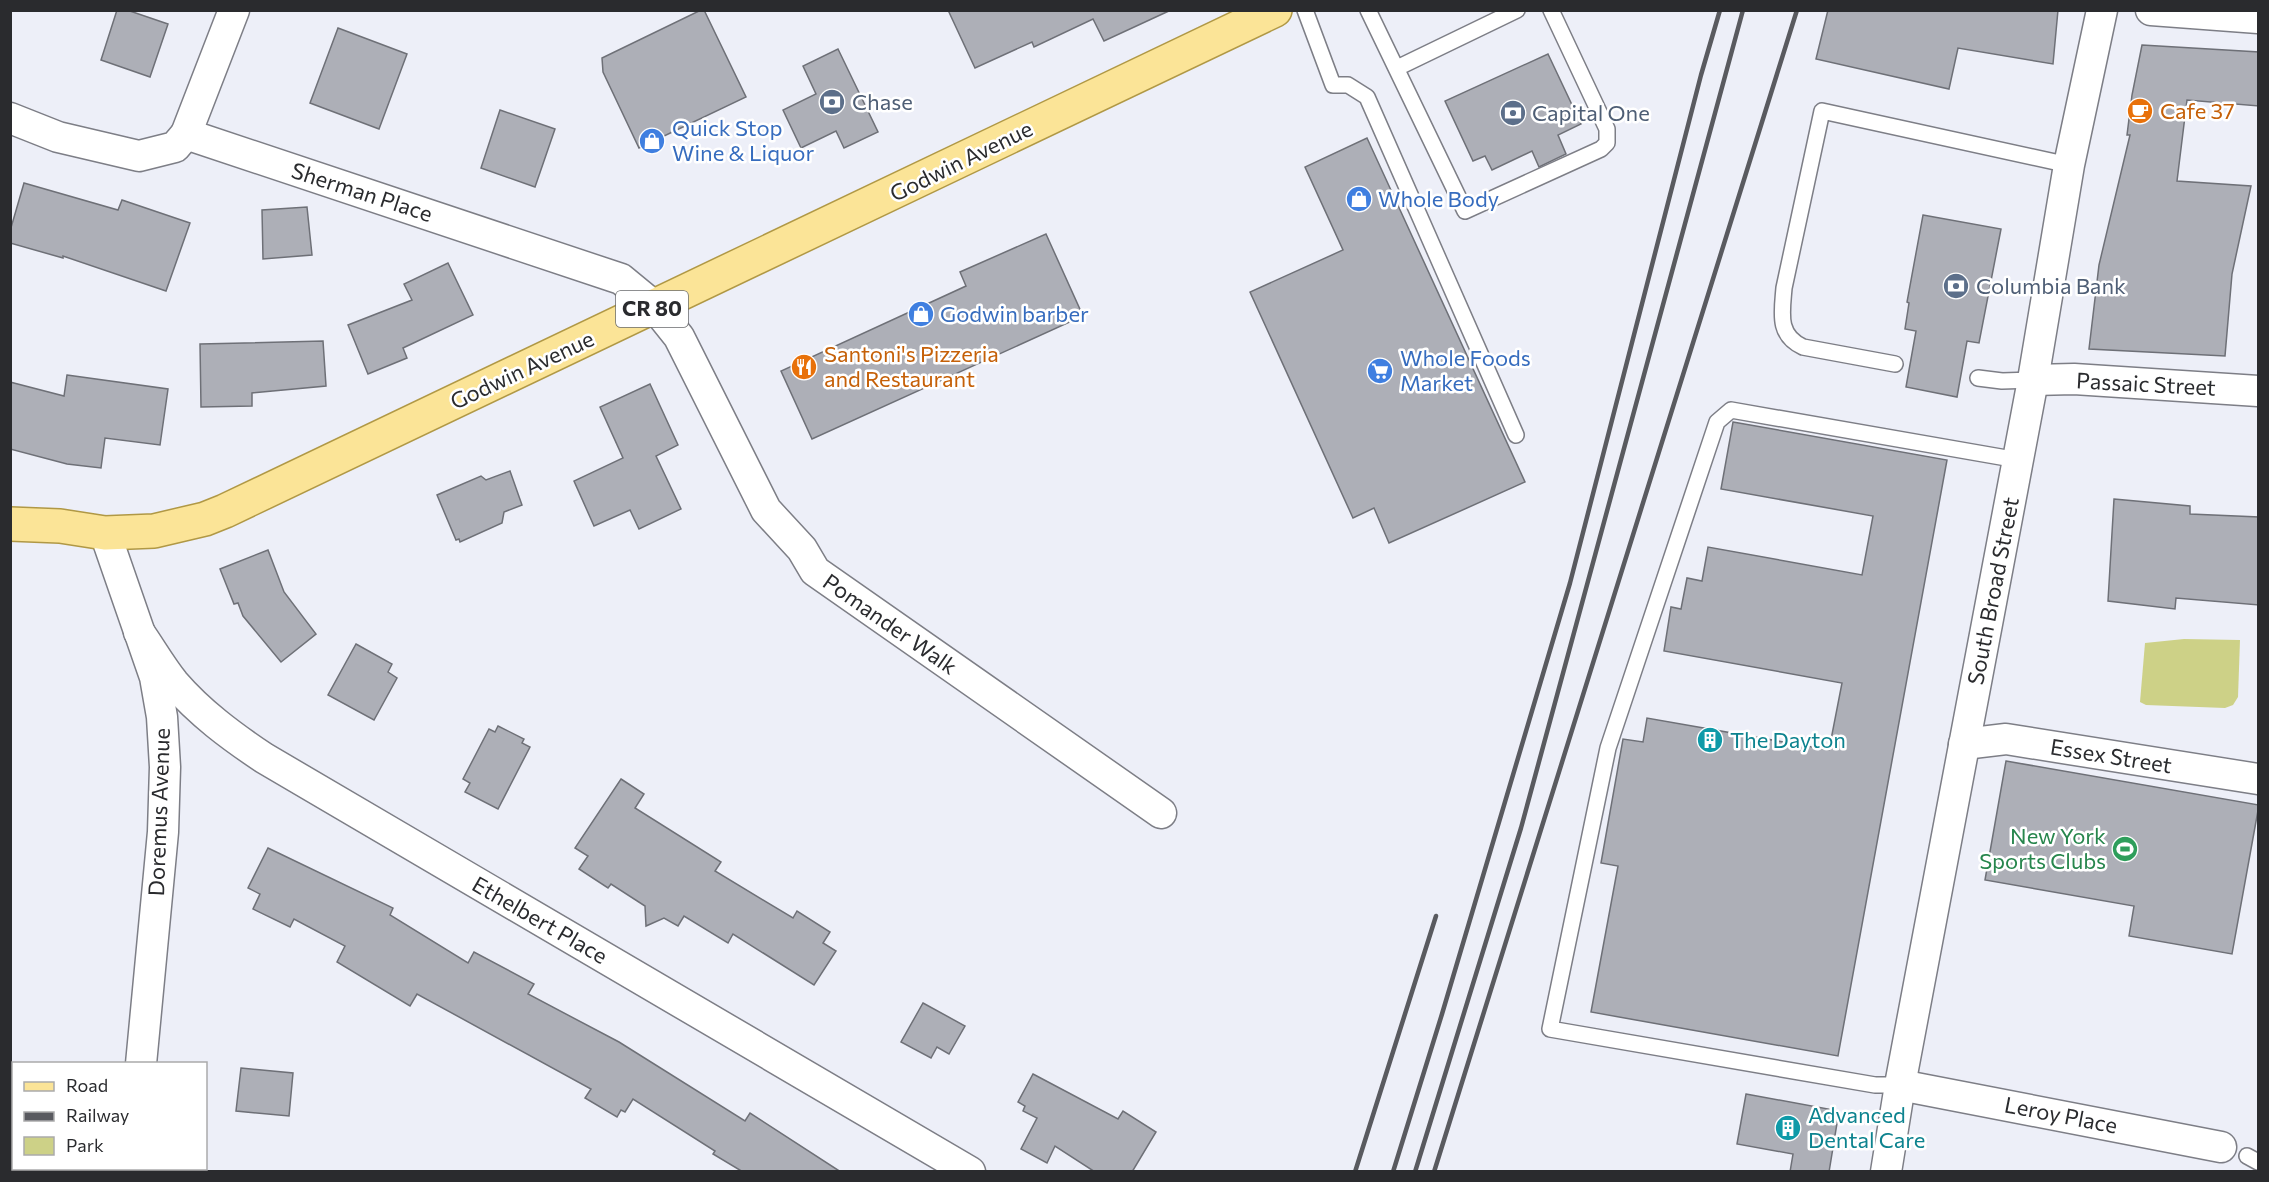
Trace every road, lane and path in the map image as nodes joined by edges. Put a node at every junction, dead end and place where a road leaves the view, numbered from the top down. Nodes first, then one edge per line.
1 (234, 10) edge
2 (1275, 10) edge
3 (1305, 10) edge
4 (1368, 10) edge
5 (1517, 10) edge
6 (1551, 10) edge
7 (2102, 10) edge
8 (2151, 10) edge
9 (2259, 18) edge
10 (1397, 68) junction
11 (10, 118) edge
12 (186, 134) junction
13 (2069, 165) junction
14 (655, 307) junction
15 (1895, 364) dead end
16 (1978, 378) dead end
17 (2033, 380) junction
18 (2259, 391) edge
19 (1516, 435) dead end
20 (2018, 460) junction
21 (10, 524) edge
22 (105, 533) junction
23 (140, 632) junction
24 (1964, 744) junction
25 (2259, 779) edge
26 (1161, 813) dead end
27 (141, 1062) edge
28 (1900, 1085) junction
29 (2242, 1155) edge
30 (970, 1172) edge
31 (1886, 1172) edge

1 - 12 street
2 - 14 main road, Godwin Avenue / CR 80
3 - 19 lane
4 - 10 lane
5 - 10 lane
6 - 10 lane
7 - 13 street, South Broad Street
8 - 9 street
11 - 12 street
12 - 14 street, Sherman Place
13 - 15 lane
13 - 17 street, South Broad Street
14 - 22 main road, Godwin Avenue / CR 80
14 - 26 street, Pomander Walk
16 - 17 lane
17 - 18 street, Passaic Street
17 - 20 street, South Broad Street
20 - 24 street, South Broad Street
20 - 28 lane
21 - 22 main road, Godwin Avenue / CR 80
22 - 23 street, Doremus Avenue
23 - 27 street, Doremus Avenue
23 - 30 street, Ethelbert Place
24 - 25 street, Essex Street
24 - 28 street, South Broad Street
28 - 29 street, Leroy Place
28 - 31 street, South Broad Street

